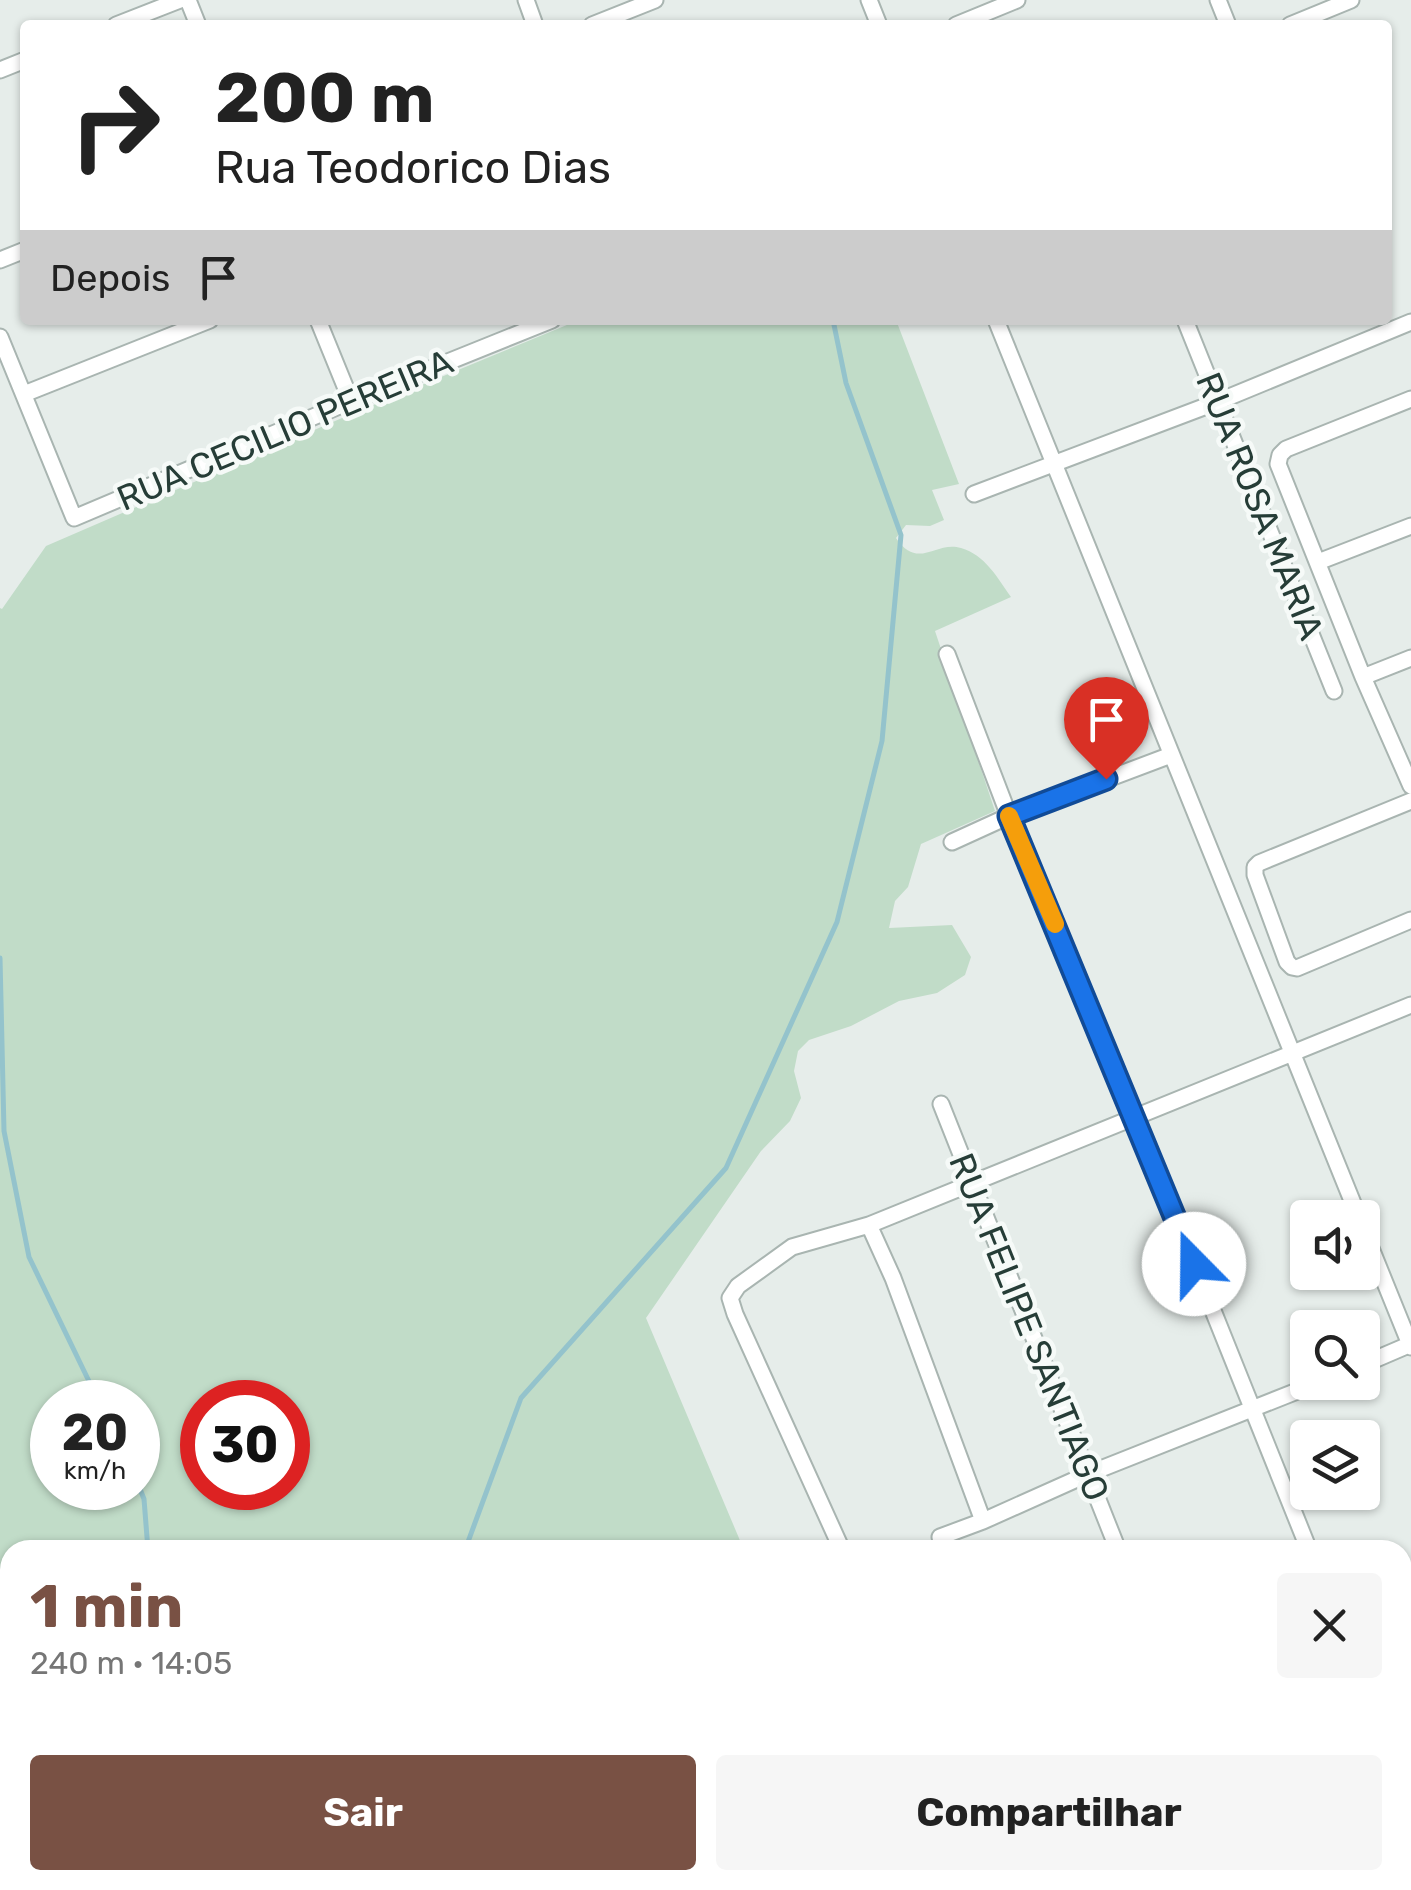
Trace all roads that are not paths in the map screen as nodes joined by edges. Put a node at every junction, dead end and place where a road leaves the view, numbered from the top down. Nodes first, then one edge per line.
1 (180, 0) edge
2 (655, 0) edge
3 (1017, 0) edge
4 (1352, 0) edge
5 (129, 20) edge
6 (605, 20) edge
7 (968, 20) edge
8 (1302, 20) edge
9 (197, 325) edge
10 (320, 325) edge
11 (539, 325) edge
12 (998, 325) edge
13 (1188, 325) edge
14 (1384, 326) edge
15 (0, 337) edge
16 (24, 394) junction
17 (350, 400) junction
18 (1411, 400) edge
19 (1218, 402) junction
20 (1053, 466) junction
21 (974, 494) dead end
22 (1411, 526) edge
23 (1318, 562) junction
24 (946, 654) dead end
25 (1411, 658) edge
26 (1363, 677) junction
27 (1334, 691) dead end
28 (1170, 754) junction
29 (1411, 786) edge
30 (1411, 801) edge
31 (1009, 816) junction
32 (952, 842) dead end
33 (1411, 920) edge
34 (1411, 1005) edge
35 (1292, 1052) junction
36 (941, 1104) dead end
37 (1135, 1116) junction
38 (971, 1184) junction
39 (1352, 1200) edge
40 (870, 1225) junction
41 (1380, 1270) edge
42 (1411, 1345) edge
43 (1380, 1357) edge
44 (1290, 1395) edge
45 (1253, 1411) junction
46 (1088, 1474) junction
47 (984, 1521) junction
48 (837, 1540) edge
49 (948, 1540) edge
50 (1114, 1540) edge
51 (1305, 1540) edge

1 - 5 street
2 - 6 street
3 - 7 street
4 - 8 street
9 - 16 street
10 - 17 street
11 - 17 street, RUA CECILIO PEREIRA
12 - 20 street
13 - 19 street, RUA ROSA MARIA
14 - 19 street
15 - 16 street
16 - 17 street, RUA CECILIO PEREIRA
18 - 23 street
19 - 20 street
19 - 27 street, RUA ROSA MARIA
20 - 21 street
20 - 28 street
22 - 23 street
23 - 26 street
24 - 31 street
25 - 26 street
26 - 29 street
28 - 31 street
28 - 35 street
30 - 33 street
31 - 32 street
31 - 37 street
34 - 35 street
35 - 37 street
35 - 39 street
36 - 38 street, RUA FELIPE SANTIAGO
37 - 38 street
37 - 45 street
38 - 40 street
38 - 46 street, RUA FELIPE SANTIAGO
40 - 47 street
40 - 48 street
41 - 42 street
42 - 43 street
44 - 45 street
45 - 46 street
45 - 51 street
46 - 47 street
46 - 50 street, RUA FELIPE SANTIAGO
47 - 49 street

